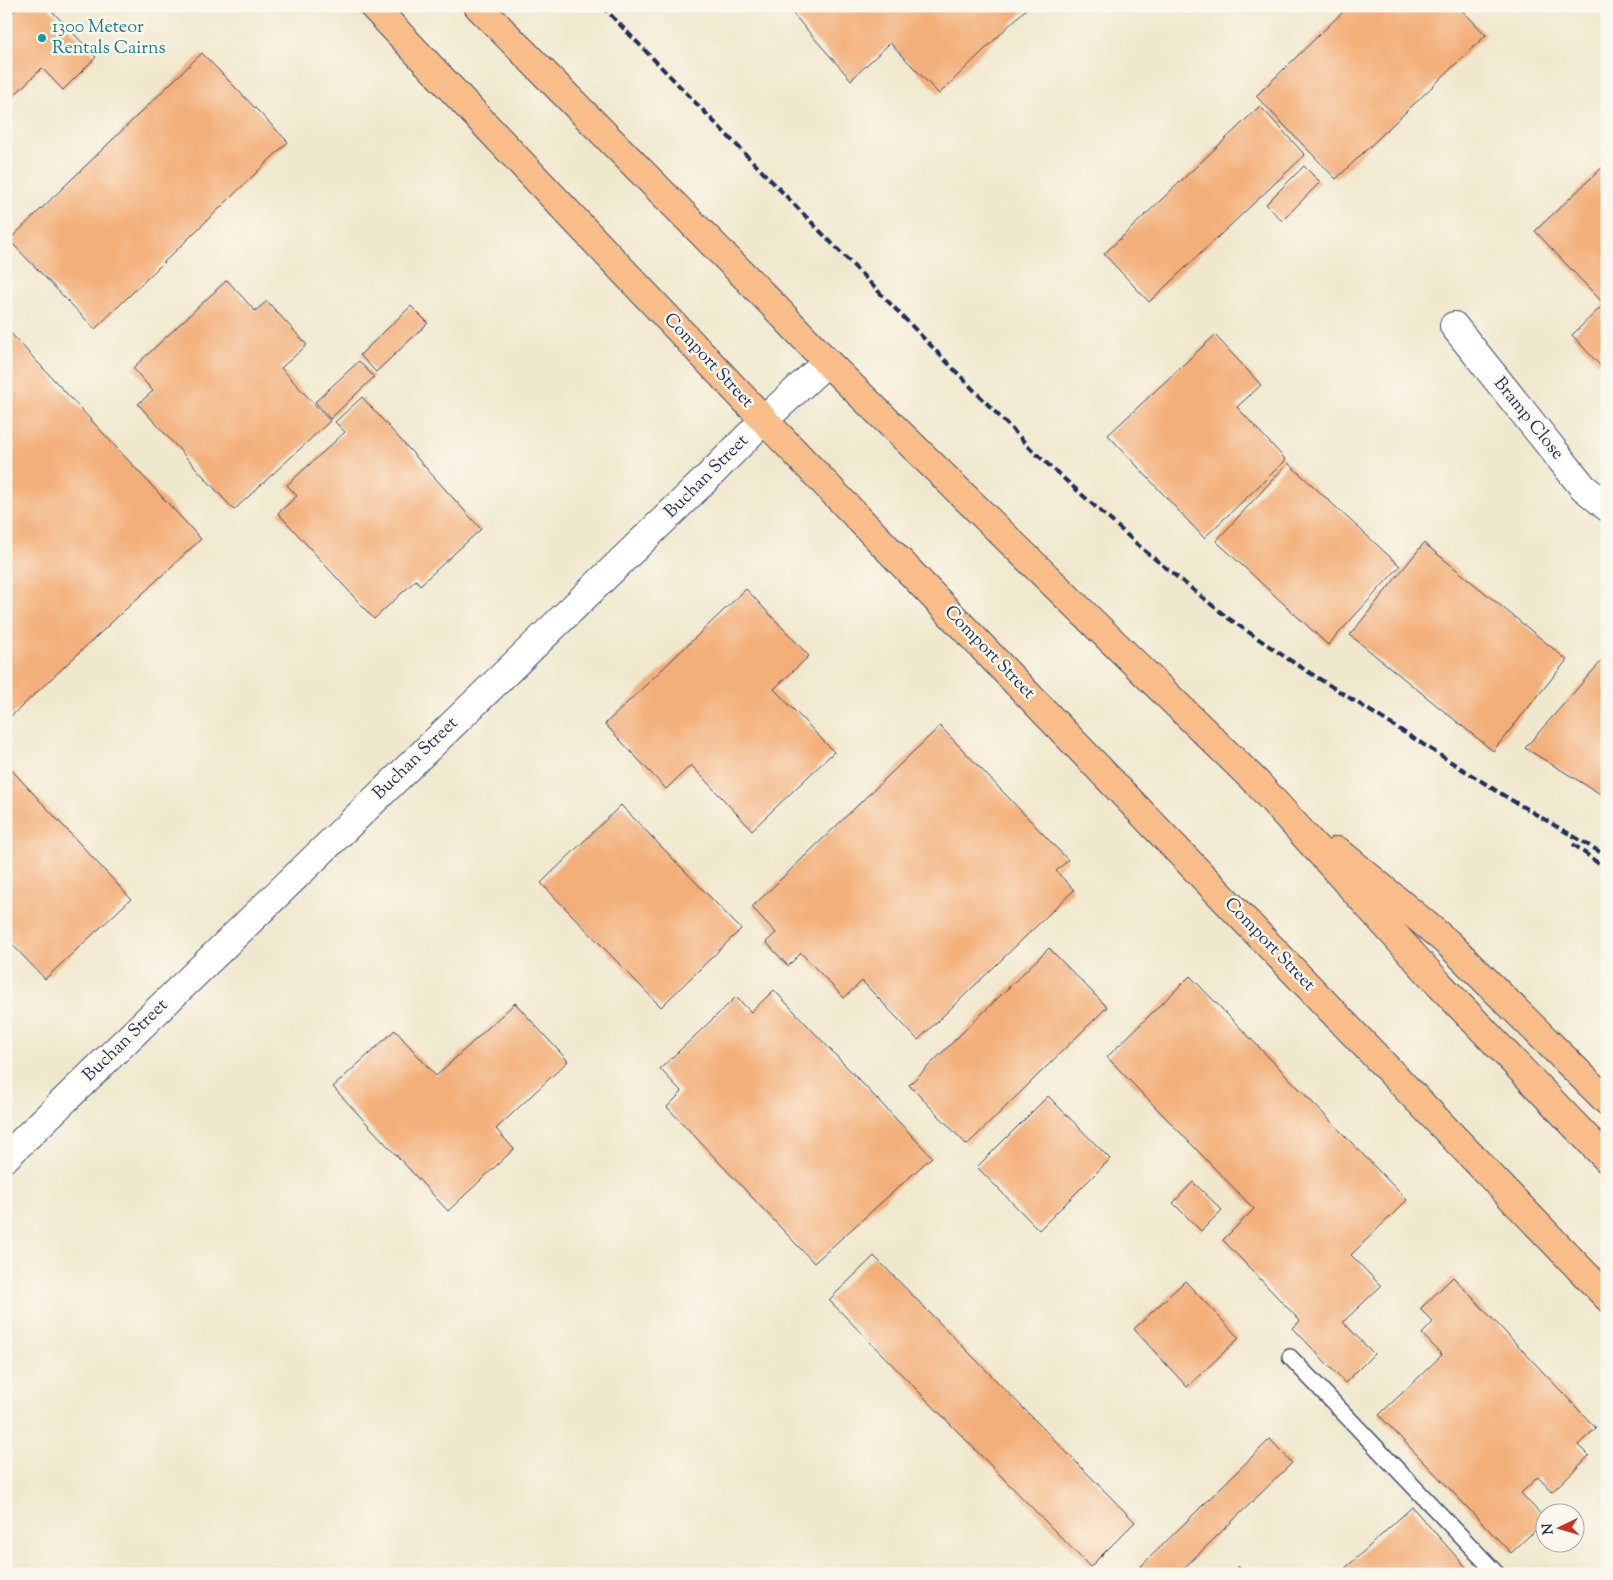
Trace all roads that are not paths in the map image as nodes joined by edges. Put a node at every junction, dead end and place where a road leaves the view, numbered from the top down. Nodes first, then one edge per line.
1 (373, 6) edge
2 (478, 6) edge
3 (1454, 326) dead end
4 (827, 362) junction
5 (764, 420) junction
6 (1607, 507) edge
7 (1258, 784) junction
8 (1607, 1101) edge
9 (6, 1157) edge
10 (1607, 1159) edge
11 (1607, 1297) edge
12 (1290, 1357) dead end
13 (1497, 1574) edge

1 - 5 highway, Comport Street
2 - 4 highway
3 - 6 street, Bramp Close
4 - 5 street, Buchan Street
4 - 7 highway
5 - 9 street, Buchan Street
5 - 11 highway, Comport Street
7 - 8 highway
7 - 10 highway
12 - 13 lane

